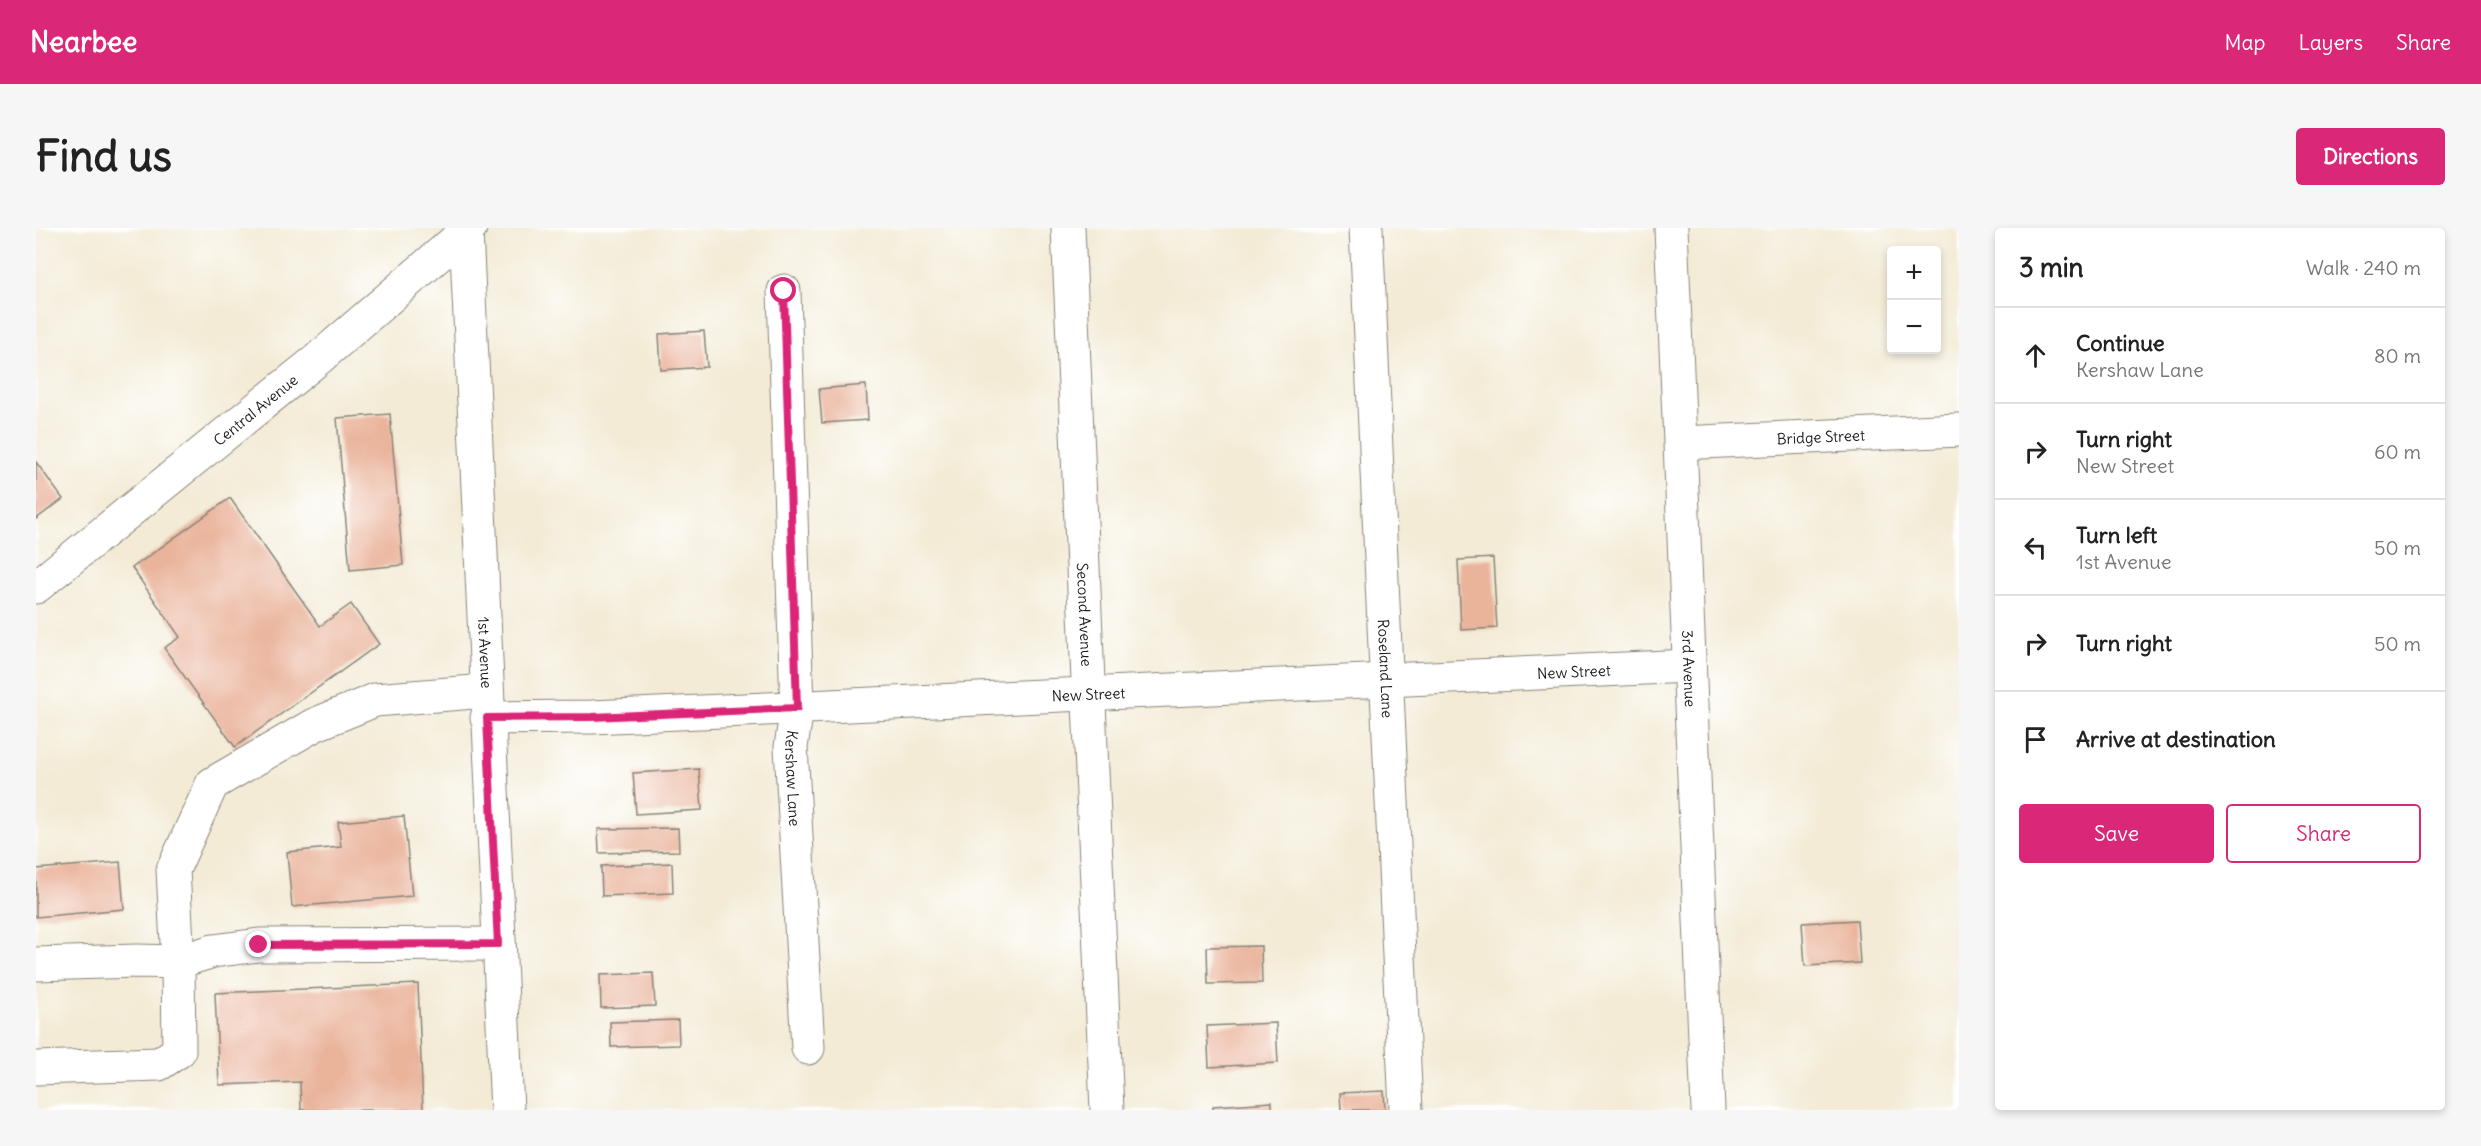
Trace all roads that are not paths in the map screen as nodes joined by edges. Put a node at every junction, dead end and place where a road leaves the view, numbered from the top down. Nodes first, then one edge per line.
1 (1068, 228) edge
2 (1366, 228) edge
3 (1671, 228) edge
4 (468, 230) edge
5 (784, 291) dead end
6 (1959, 430) edge
7 (1681, 443) junction
8 (36, 587) edge
9 (1688, 666) junction
10 (1387, 679) junction
11 (1088, 693) junction
12 (486, 704) junction
13 (797, 708) junction
14 (498, 944) junction
15 (178, 962) junction
16 (36, 964) edge
17 (808, 1048) dead end
18 (36, 1068) edge
19 (507, 1110) edge
20 (1107, 1110) edge
21 (1406, 1110) edge
22 (1708, 1110) edge

1 - 11 street, Second Avenue
2 - 10 street, Roseland Lane
3 - 7 street, 3rd Avenue
4 - 8 street, Central Avenue
4 - 12 street, 1st Avenue
5 - 13 street, Kershaw Lane
6 - 7 street, Bridge Street
7 - 9 street, 3rd Avenue
9 - 10 street, New Street
9 - 22 street, 3rd Avenue
10 - 11 street, New Street
10 - 21 street, Roseland Lane
11 - 13 street, New Street
11 - 20 street, Second Avenue
12 - 13 street, New Street
12 - 14 street, 1st Avenue
12 - 15 street, New Street
13 - 17 street, Kershaw Lane
14 - 15 street
14 - 19 street, 1st Avenue
15 - 16 street
15 - 18 street, New Street

